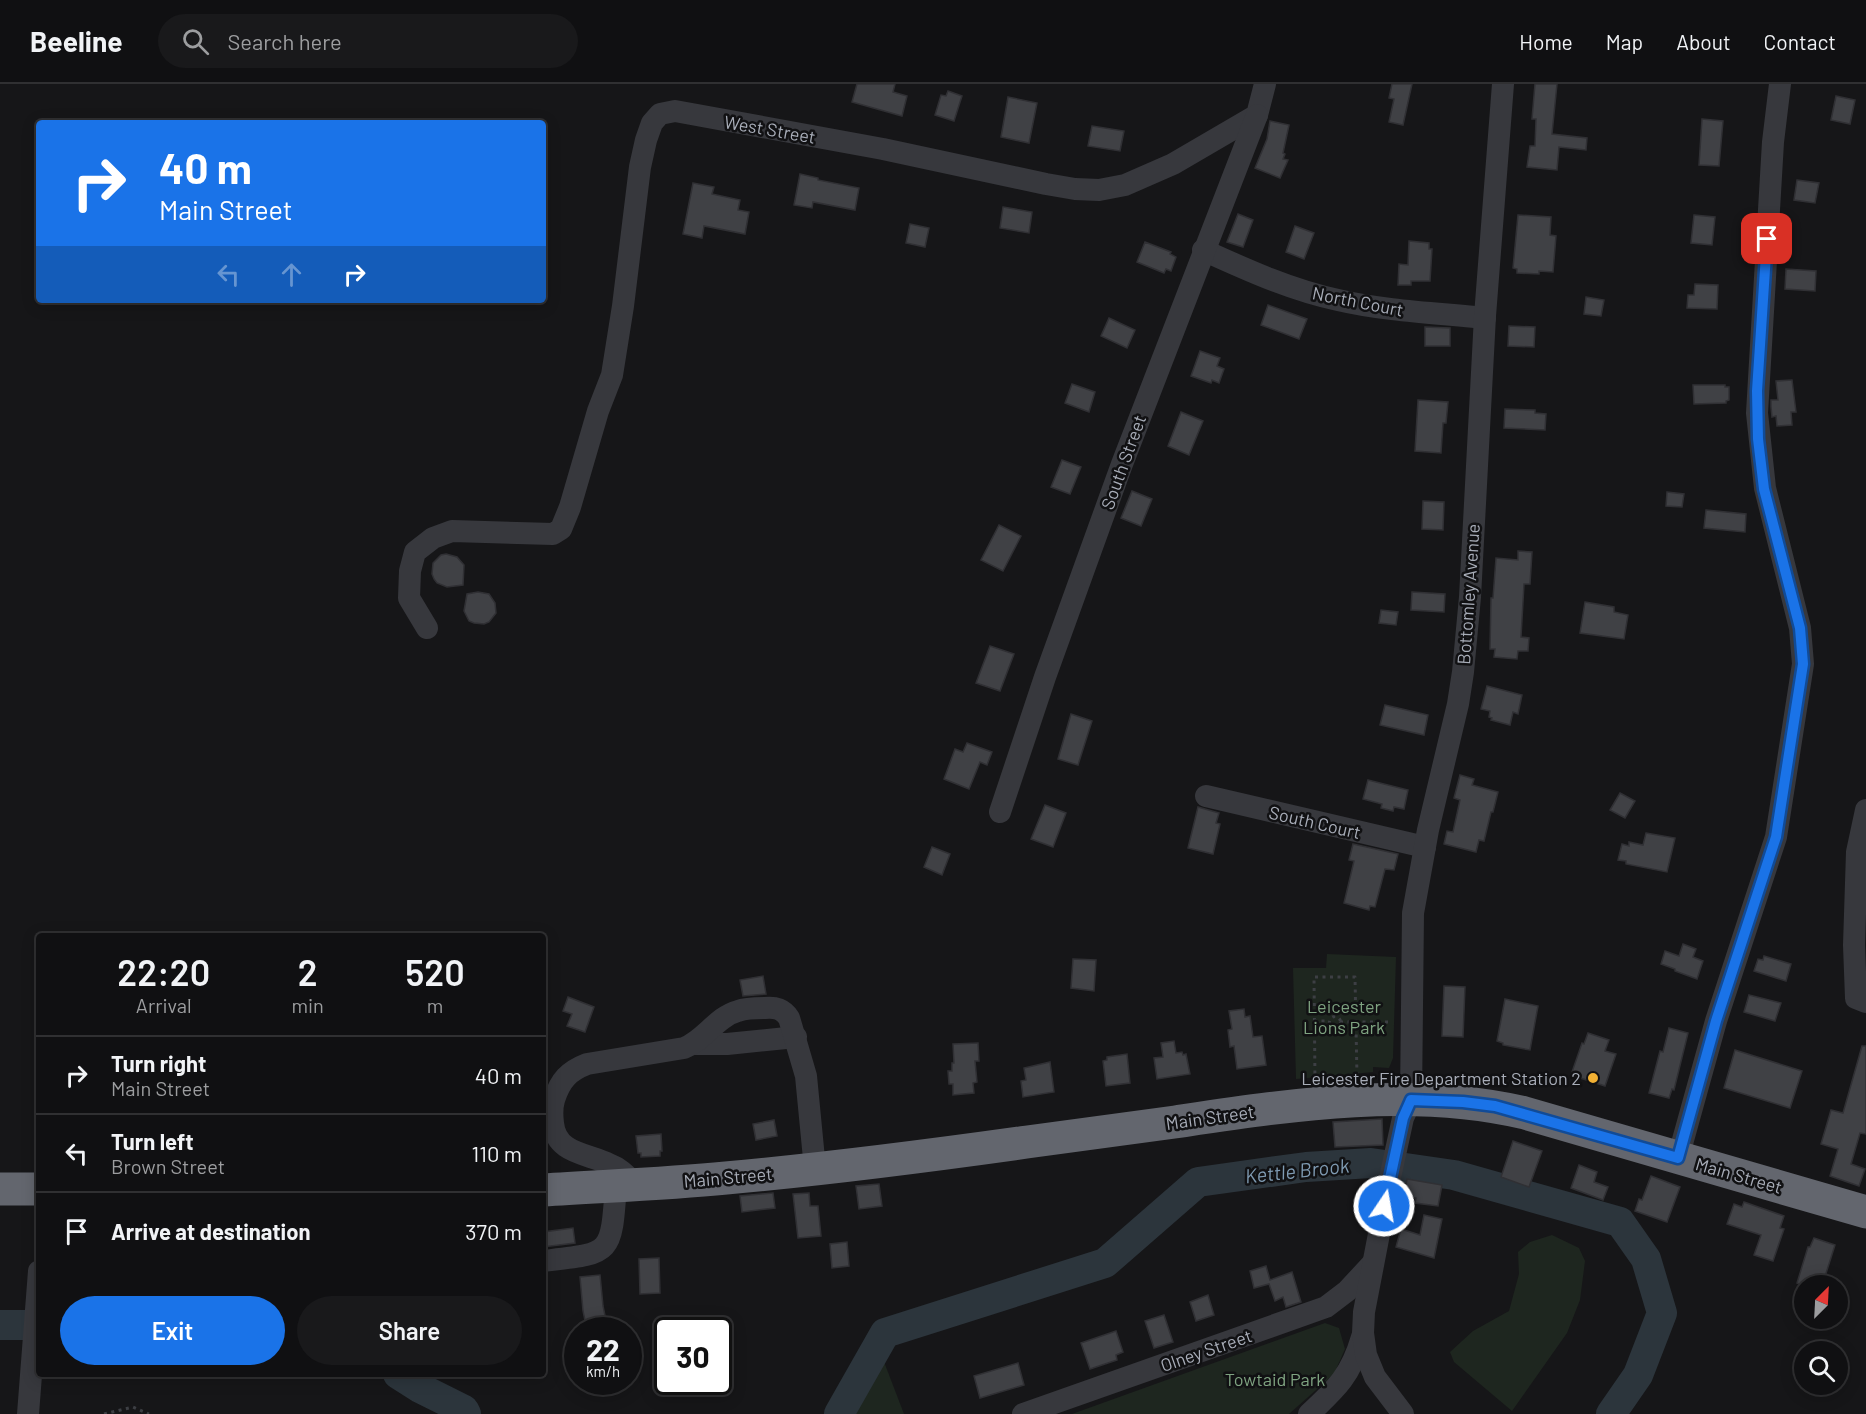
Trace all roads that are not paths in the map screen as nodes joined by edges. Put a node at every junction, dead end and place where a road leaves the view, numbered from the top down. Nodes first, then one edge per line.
1 (1265, 84) edge
2 (1503, 84) edge
3 (1780, 84) edge
4 (1257, 115) junction
5 (1203, 250) junction
6 (1485, 318) junction
7 (427, 628) dead end
8 (1206, 796) dead end
9 (1866, 810) edge
10 (1000, 812) dead end
11 (1425, 847) junction
12 (1866, 1002) edge
13 (796, 1037) junction
14 (693, 1044) junction
15 (1411, 1100) junction
16 (1678, 1158) junction
17 (815, 1169) junction
18 (625, 1185) junction
19 (0, 1189) edge
20 (36, 1189) edge
21 (546, 1190) edge
22 (1866, 1212) edge
23 (546, 1261) edge
24 (1374, 1262) junction
25 (36, 1308) edge
26 (1363, 1333) junction
27 (28, 1414) edge
28 (1023, 1414) edge
29 (1309, 1414) edge
30 (1403, 1414) edge

1 - 4 street
2 - 6 street, Bottomley Avenue
3 - 16 street
4 - 5 street, South Street
4 - 7 street, West Street
5 - 6 street, North Court
5 - 10 street, South Street
6 - 11 street, Bottomley Avenue
8 - 11 street, South Court
9 - 12 street
11 - 15 street, Bottomley Avenue
13 - 14 street
13 - 14 street
13 - 17 street
14 - 18 street
15 - 16 highway, Main Street
15 - 17 highway, Main Street
15 - 24 street, Bottomley Avenue
16 - 22 highway, Main Street
17 - 18 highway, Main Street
18 - 21 highway, Main Street
18 - 23 street
19 - 20 highway
24 - 26 street, Bottomley Avenue
24 - 28 street, Olney Street
25 - 27 street
26 - 29 street
26 - 30 street

